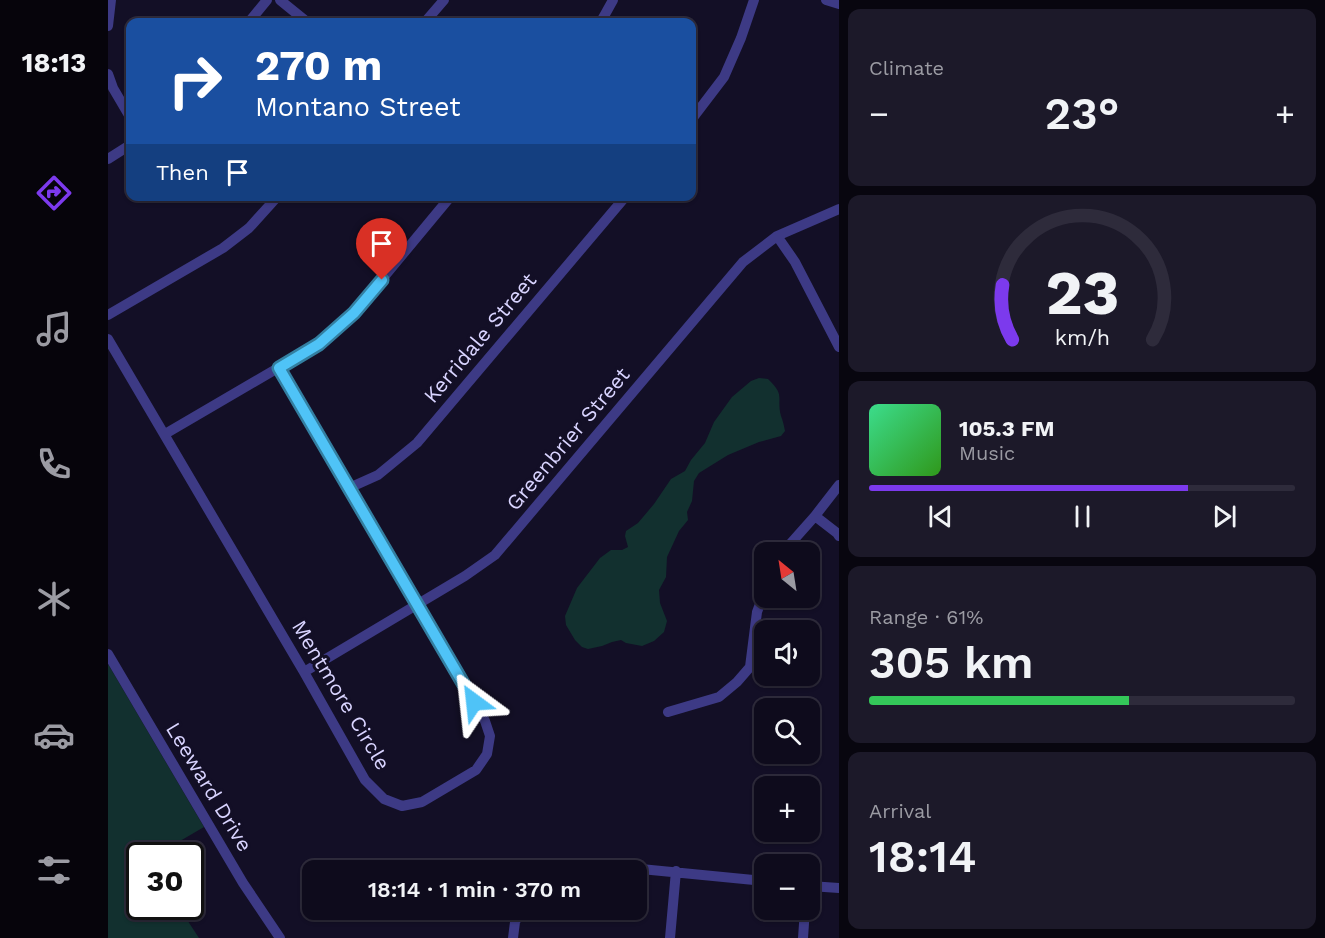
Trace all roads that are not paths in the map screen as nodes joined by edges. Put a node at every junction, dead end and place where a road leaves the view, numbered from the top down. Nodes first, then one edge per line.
1 (111, 0) edge
2 (267, 0) edge
3 (280, 0) edge
4 (444, 0) edge
5 (613, 0) edge
6 (754, 0) edge
7 (826, 0) edge
8 (839, 4) edge
9 (252, 18) edge
10 (301, 18) edge
11 (428, 18) edge
12 (602, 18) edge
13 (108, 26) edge
14 (108, 74) edge
15 (126, 110) edge
16 (696, 114) edge
17 (126, 148) edge
18 (108, 159) edge
19 (273, 201) edge
20 (447, 201) edge
21 (622, 201) edge
22 (839, 209) edge
23 (777, 236) junction
24 (108, 315) edge
25 (108, 339) edge
26 (839, 347) edge
27 (279, 368) junction
28 (165, 434) junction
29 (839, 485) edge
30 (349, 488) junction
31 (815, 516) junction
32 (839, 536) edge
33 (792, 542) edge
34 (417, 604) junction
35 (759, 608) edge
36 (108, 654) edge
37 (304, 672) junction
38 (668, 712) dead end
39 (647, 869) edge
40 (676, 871) junction
41 (754, 880) edge
42 (820, 887) edge
43 (839, 888) edge
44 (516, 920) edge
45 (804, 920) edge
46 (280, 938) edge
47 (513, 938) edge
48 (670, 938) edge
49 (803, 938) edge

1 - 13 street
2 - 9 street
3 - 10 street
4 - 11 street
5 - 12 street
6 - 16 street
7 - 8 street
14 - 15 street
17 - 18 street
19 - 24 street
20 - 27 street
21 - 30 street, Kerridale Street
22 - 23 street, Greenbrier Street
23 - 26 street
23 - 34 street, Greenbrier Street
25 - 28 street, Mentmore Circle
27 - 28 street
27 - 30 street, Mentmore Circle
28 - 37 street, Mentmore Circle
29 - 31 street
30 - 34 street, Mentmore Circle
31 - 32 street
31 - 33 street
34 - 37 street, Greenbrier Street
34 - 37 street, Mentmore Circle
35 - 38 street
36 - 46 street, Leeward Drive
39 - 40 street
40 - 41 street
40 - 48 street
42 - 43 street
44 - 47 street
45 - 49 street

